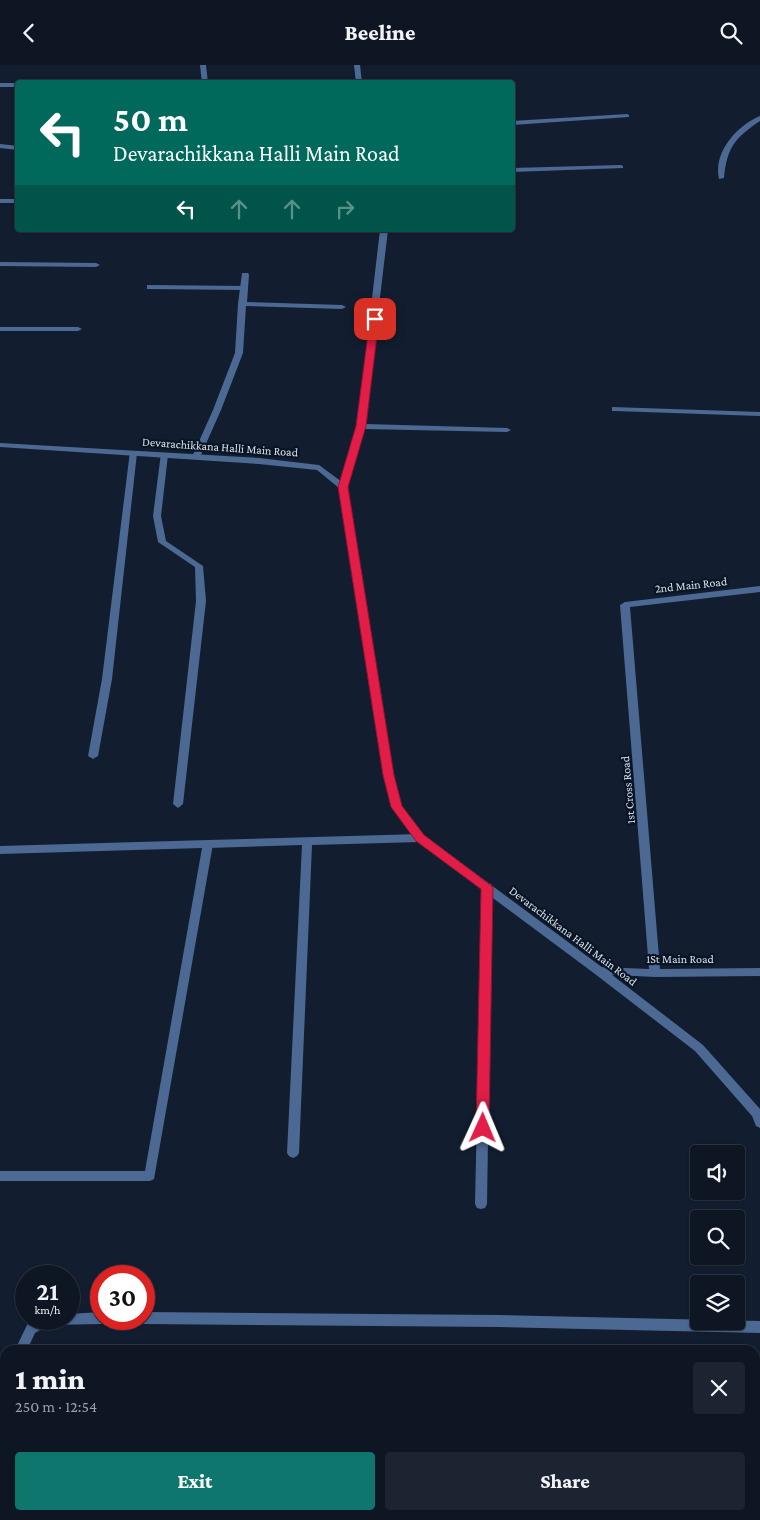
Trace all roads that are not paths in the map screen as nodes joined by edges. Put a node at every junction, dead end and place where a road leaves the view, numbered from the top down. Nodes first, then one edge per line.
1 (203, 65) edge
2 (357, 65) edge
3 (205, 80) edge
4 (359, 80) edge
5 (0, 85) edge
6 (15, 85) edge
7 (627, 116) dead end
8 (760, 118) edge
9 (515, 123) edge
10 (0, 146) edge
11 (15, 147) edge
12 (621, 167) dead end
13 (515, 169) edge
14 (721, 178) dead end
15 (0, 201) edge
16 (15, 201) edge
17 (384, 232) edge
18 (0, 264) edge
19 (96, 265) dead end
20 (245, 275) dead end
21 (150, 287) dead end
22 (244, 288) junction
23 (242, 304) junction
24 (342, 307) dead end
25 (0, 329) edge
26 (78, 329) dead end
27 (616, 409) dead end
28 (760, 414) edge
29 (361, 426) junction
30 (507, 430) dead end
31 (0, 445) edge
32 (133, 453) junction
33 (164, 455) junction
34 (196, 457) junction
35 (343, 487) junction
36 (760, 589) edge
37 (625, 605) joint
38 (92, 755) dead end
39 (178, 805) dead end
40 (420, 838) junction
41 (307, 841) junction
42 (208, 844) junction
43 (0, 850) edge
44 (487, 887) junction
45 (599, 971) junction
46 (760, 972) edge
47 (655, 973) junction
48 (760, 1123) edge
49 (293, 1153) dead end
50 (0, 1176) edge
51 (482, 1204) dead end
52 (155, 1318) edge
53 (90, 1319) edge
54 (760, 1327) edge
55 (23, 1345) edge

1 - 3 street
2 - 4 street
5 - 6 street
7 - 9 street
8 - 14 street
10 - 11 street
12 - 13 street
15 - 16 street
17 - 29 street
18 - 19 street
20 - 22 street
21 - 22 street
22 - 23 street
23 - 24 street
23 - 34 street
25 - 26 street
27 - 28 street
29 - 30 street
29 - 35 street
31 - 32 street, Devarachikkana Halli Main Road
32 - 33 street, Devarachikkana Halli Main Road
32 - 38 street
33 - 34 street, Devarachikkana Halli Main Road
33 - 39 street
34 - 35 street, Devarachikkana Halli Main Road
35 - 40 street, Devarachikkana Halli Main Road
36 - 37 street, 2nd Main Road
37 - 47 street, 1st Cross Road
40 - 41 street
40 - 44 street, Devarachikkana Halli Main Road
41 - 42 street
41 - 49 street
42 - 43 street
42 - 50 street
44 - 45 street, Devarachikkana Halli Main Road
44 - 51 street
45 - 47 street, 1St Main Road
45 - 48 street, Devarachikkana Halli Main Road
46 - 47 street, 1St Main Road
52 - 54 street
53 - 55 street

